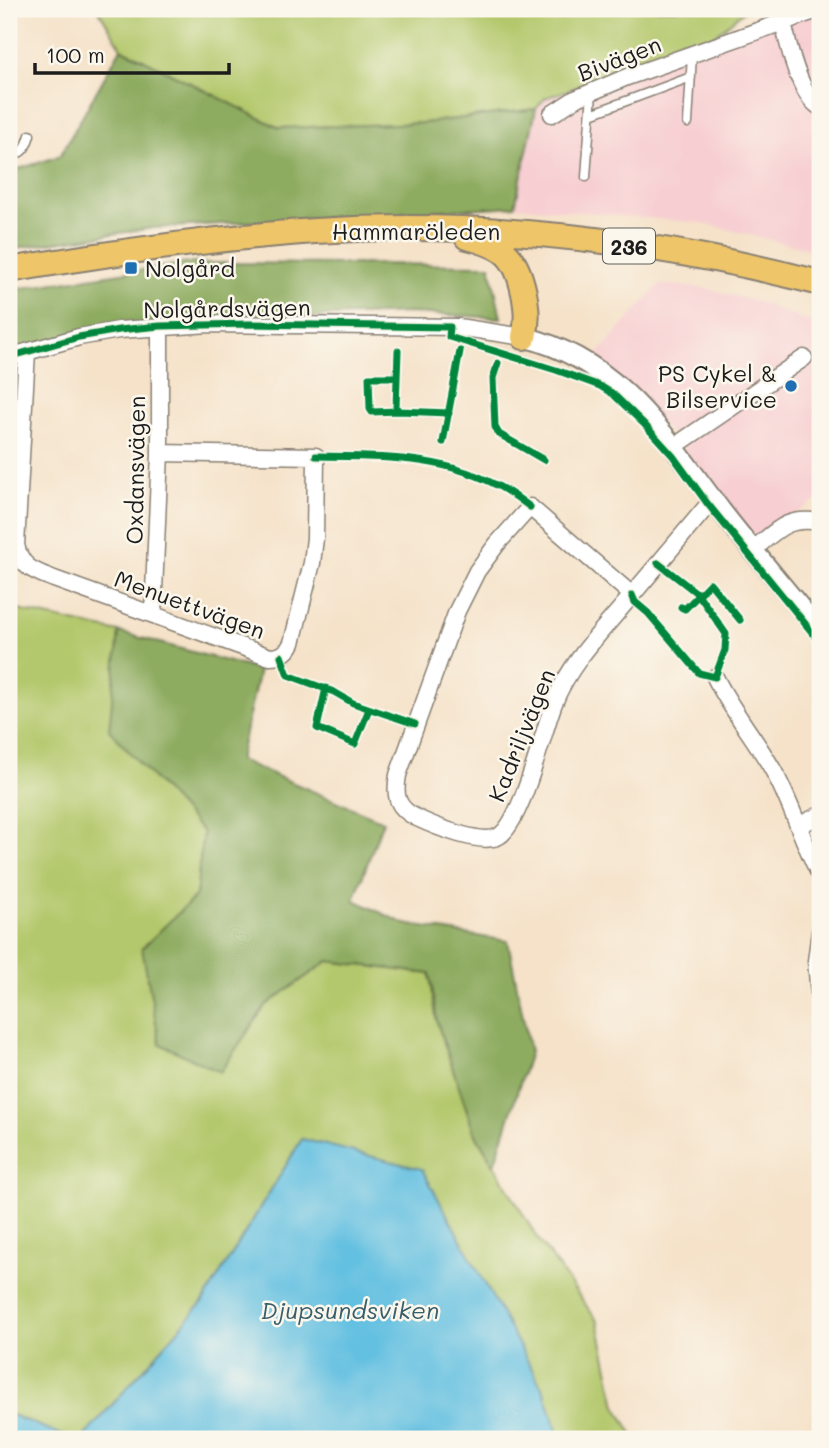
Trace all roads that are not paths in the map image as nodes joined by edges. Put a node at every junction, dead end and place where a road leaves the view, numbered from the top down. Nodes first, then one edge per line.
1 (820, 9) edge
2 (783, 22) junction
3 (692, 55) junction
4 (691, 77) junction
5 (592, 92) junction
6 (820, 107) edge
7 (552, 114) dead end
8 (591, 114) junction
9 (688, 122) dead end
10 (30, 135) dead end
11 (9, 157) edge
12 (586, 177) dead end
13 (435, 229) junction
14 (9, 270) edge
15 (820, 284) edge
16 (160, 326) junction
17 (524, 337) junction
18 (27, 352) junction
19 (9, 357) edge
20 (804, 358) dead end
21 (675, 446) junction
22 (159, 453) junction
23 (713, 499) junction
24 (820, 522) edge
25 (753, 550) junction
26 (632, 594) junction
27 (153, 614) junction
28 (820, 632) edge
29 (715, 677) dead end
30 (820, 815) edge
31 (800, 825) junction
32 (820, 875) edge
33 (820, 931) edge
34 (820, 1006) edge

1 - 2 street, Bivägen
2 - 3 street, Bivägen
2 - 6 street
3 - 4 lane
3 - 5 street, Bivägen
4 - 8 lane
4 - 9 lane
5 - 7 street, Bivägen
5 - 8 lane
8 - 12 lane
10 - 11 lane
13 - 14 main road, Hammaröleden / 236
13 - 15 main road, Hammaröleden / 236
13 - 17 main road, 236
16 - 17 street, Nolgårdsvägen
16 - 18 street, Nolgårdsvägen
16 - 22 street, Oxdansvägen
17 - 21 street, Nolgårdsvägen
18 - 19 street, Nolgårdsvägen
18 - 27 street, Menuettvägen
20 - 21 street
21 - 23 street, Nolgårdsvägen
22 - 27 street, Oxdansvägen
22 - 27 street, Menuettvägen
23 - 25 street, Nolgårdsvägen
23 - 26 street, Kadriljvägen
24 - 25 street
25 - 28 street, Nolgårdsvägen
26 - 26 street, Kadriljvägen
29 - 31 street
30 - 31 street
31 - 32 street
33 - 34 street

